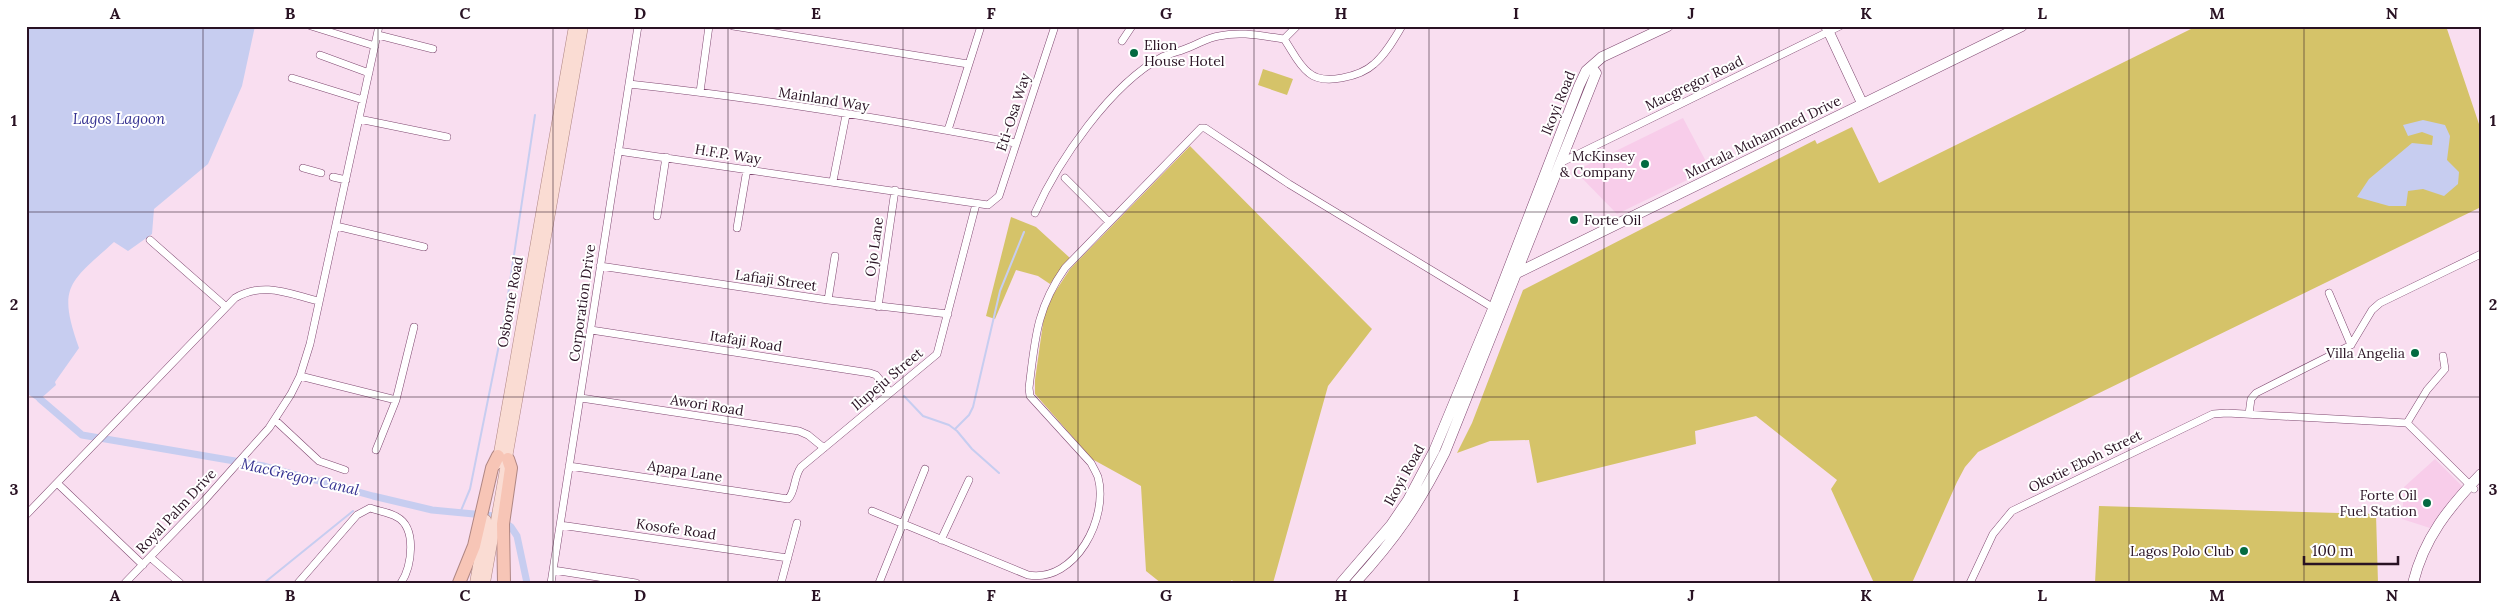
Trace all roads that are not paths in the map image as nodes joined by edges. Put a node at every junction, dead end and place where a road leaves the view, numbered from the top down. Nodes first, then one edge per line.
1 (311, 26) edge
2 (379, 26) edge
3 (574, 26) edge
4 (583, 26) edge
5 (638, 26) edge
6 (709, 26) edge
7 (733, 26) edge
8 (981, 26) edge
9 (1055, 26) edge
10 (1132, 26) edge
11 (1297, 26) edge
12 (1402, 26) edge
13 (1668, 26) edge
14 (1840, 26) edge
15 (2022, 26) edge
16 (1827, 29) edge
17 (779, 30) edge
18 (378, 35) junction
19 (1284, 39) junction
20 (1122, 41) dead end
21 (375, 46) junction
22 (433, 49) dead end
23 (320, 55) dead end
24 (968, 64) junction
25 (1591, 72) junction
26 (369, 73) junction
27 (292, 78) dead end
28 (629, 84) junction
29 (700, 92) junction
30 (363, 100) junction
31 (1862, 103) junction
32 (846, 115) junction
33 (359, 119) junction
34 (948, 130) junction
35 (447, 137) dead end
36 (1016, 143) junction
37 (618, 151) junction
38 (666, 157) junction
39 (1560, 163) junction
40 (304, 168) dead end
41 (747, 169) junction
42 (321, 173) dead end
43 (333, 177) dead end
44 (1065, 178) dead end
45 (346, 180) junction
46 (833, 181) junction
47 (895, 190) junction
48 (976, 204) junction
49 (993, 204) joint
50 (1035, 213) dead end
51 (656, 216) dead end
52 (1109, 222) junction
53 (336, 226) junction
54 (737, 228) dead end
55 (150, 240) dead end
56 (424, 247) dead end
57 (1526, 252) junction
58 (2481, 254) edge
59 (835, 256) dead end
60 (1538, 263) junction
61 (600, 266) junction
62 (1517, 274) junction
63 (1505, 276) junction
64 (2329, 293) dead end
65 (828, 300) junction
66 (319, 301) junction
67 (225, 306) junction
68 (878, 307) junction
69 (1497, 311) junction
70 (948, 314) junction
71 (414, 327) dead end
72 (591, 330) junction
73 (2351, 345) junction
74 (2443, 356) dead end
75 (300, 376) junction
76 (890, 392) junction
77 (580, 398) junction
78 (396, 400) junction
79 (2249, 414) junction
80 (275, 420) junction
81 (2407, 423) junction
82 (824, 448) junction
83 (376, 450) dead end
84 (503, 458) junction
85 (569, 466) junction
86 (925, 469) dead end
87 (345, 470) dead end
88 (2481, 474) edge
89 (969, 480) dead end
90 (56, 483) junction
91 (2475, 486) edge
92 (793, 493) joint
93 (495, 500) junction
94 (872, 511) dead end
95 (26, 515) edge
96 (797, 523) dead end
97 (560, 524) junction
98 (902, 524) junction
99 (490, 531) junction
100 (941, 540) junction
101 (150, 557) junction
102 (788, 558) junction
103 (483, 560) junction
104 (143, 565) junction
105 (553, 570) junction
106 (125, 583) edge
107 (180, 583) edge
108 (298, 583) edge
109 (402, 583) edge
110 (460, 583) edge
111 (475, 583) edge
112 (485, 583) edge
113 (504, 583) edge
114 (551, 583) edge
115 (636, 583) edge
116 (781, 583) edge
117 (879, 583) edge
118 (1341, 583) edge
119 (1355, 583) edge
120 (1970, 583) edge
121 (2413, 583) edge
122 (2418, 583) edge

1 - 21 street
2 - 18 street, Royal Palm Drive
3 - 84 main road, Osborne Road
4 - 84 main road, Osborne Road
5 - 28 street, Corporation Drive
6 - 29 street
7 - 17 street
8 - 24 street
9 - 36 street, Eti-Osa Way
10 - 20 street
11 - 19 street
12 - 19 street
13 - 25 main road
14 - 16 street, Macgregor Road
15 - 31 main road, Murtala Muhammed Drive
16 - 31 main road
16 - 39 street, Macgregor Road
17 - 24 street
18 - 21 street, Royal Palm Drive
18 - 22 street
19 - 50 street
21 - 26 street, Royal Palm Drive
23 - 26 street
24 - 34 street
25 - 39 main road, Ikoyi Road
25 - 63 main road, Ikoyi Road
26 - 30 street, Royal Palm Drive
27 - 30 street
28 - 29 street, Mainland Way
28 - 37 street, Corporation Drive
29 - 32 street, Mainland Way
30 - 33 street, Royal Palm Drive
31 - 60 main road, Murtala Muhammed Drive
32 - 34 street, Mainland Way
32 - 46 street
33 - 35 street
33 - 45 street, Royal Palm Drive
34 - 36 street, Mainland Way
36 - 49 street, Eti-Osa Way
37 - 38 street, H.F.P. Way
37 - 61 street, Corporation Drive
38 - 41 street, H.F.P. Way
38 - 51 street
39 - 57 main road, Ikoyi Road
40 - 42 street
41 - 46 street, H.F.P. Way
41 - 54 street
43 - 45 street
44 - 52 street
45 - 53 street, Royal Palm Drive
46 - 47 street, H.F.P. Way
47 - 48 street, H.F.P. Way
47 - 68 street, Ojo Lane
48 - 49 street, H.F.P. Way
48 - 70 street, Ilupeju Street
52 - 69 street
52 - 100 street
53 - 56 street
53 - 66 street, Royal Palm Drive
55 - 67 street
57 - 60 main road
57 - 62 main road, Ikoyi Road
58 - 73 street
59 - 65 street
60 - 62 main road, Murtala Muhammed Drive
61 - 65 street, Lafiaji Street
61 - 72 street, Corporation Drive
62 - 63 main road, Murtala Muhammed Drive
62 - 69 main road, Ikoyi Road
63 - 69 main road, Ikoyi Road
64 - 73 street
65 - 68 street, Lafiaji Street
66 - 67 street
66 - 75 street, Royal Palm Drive
67 - 90 street
68 - 70 street, Lafiaji Street
69 - 118 main road, Ikoyi Road
69 - 119 main road, Ikoyi Road
70 - 76 street, Ilupeju Street
71 - 78 street
72 - 76 street, Itafaji Road
72 - 77 street, Corporation Drive
73 - 79 street
74 - 81 street
75 - 78 street
75 - 80 street, Royal Palm Drive
76 - 82 street, Ilupeju Street
77 - 82 street, Awori Road
77 - 85 street, Corporation Drive
78 - 83 street
79 - 81 street, Okotie Eboh Street
79 - 120 street, Okotie Eboh Street
80 - 87 street
80 - 101 street, Royal Palm Drive
81 - 91 street
82 - 92 street, Ilupeju Street
84 - 93 highway
84 - 93 highway
85 - 92 street, Apapa Lane
85 - 97 street, Corporation Drive
86 - 98 street
88 - 91 main road
89 - 100 street
90 - 95 street
90 - 104 street
91 - 121 main road
91 - 122 main road
93 - 99 highway
93 - 99 highway
94 - 98 street
96 - 102 street
97 - 102 street, Kosofe Road
97 - 105 street, Corporation Drive
98 - 100 street
98 - 117 street
99 - 103 main road
99 - 110 highway
99 - 113 highway
101 - 104 street, Royal Palm Drive
101 - 107 street
102 - 116 street
103 - 111 main road
103 - 112 main road
104 - 106 street, Royal Palm Drive
105 - 114 street, Corporation Drive
105 - 115 street
108 - 109 street

